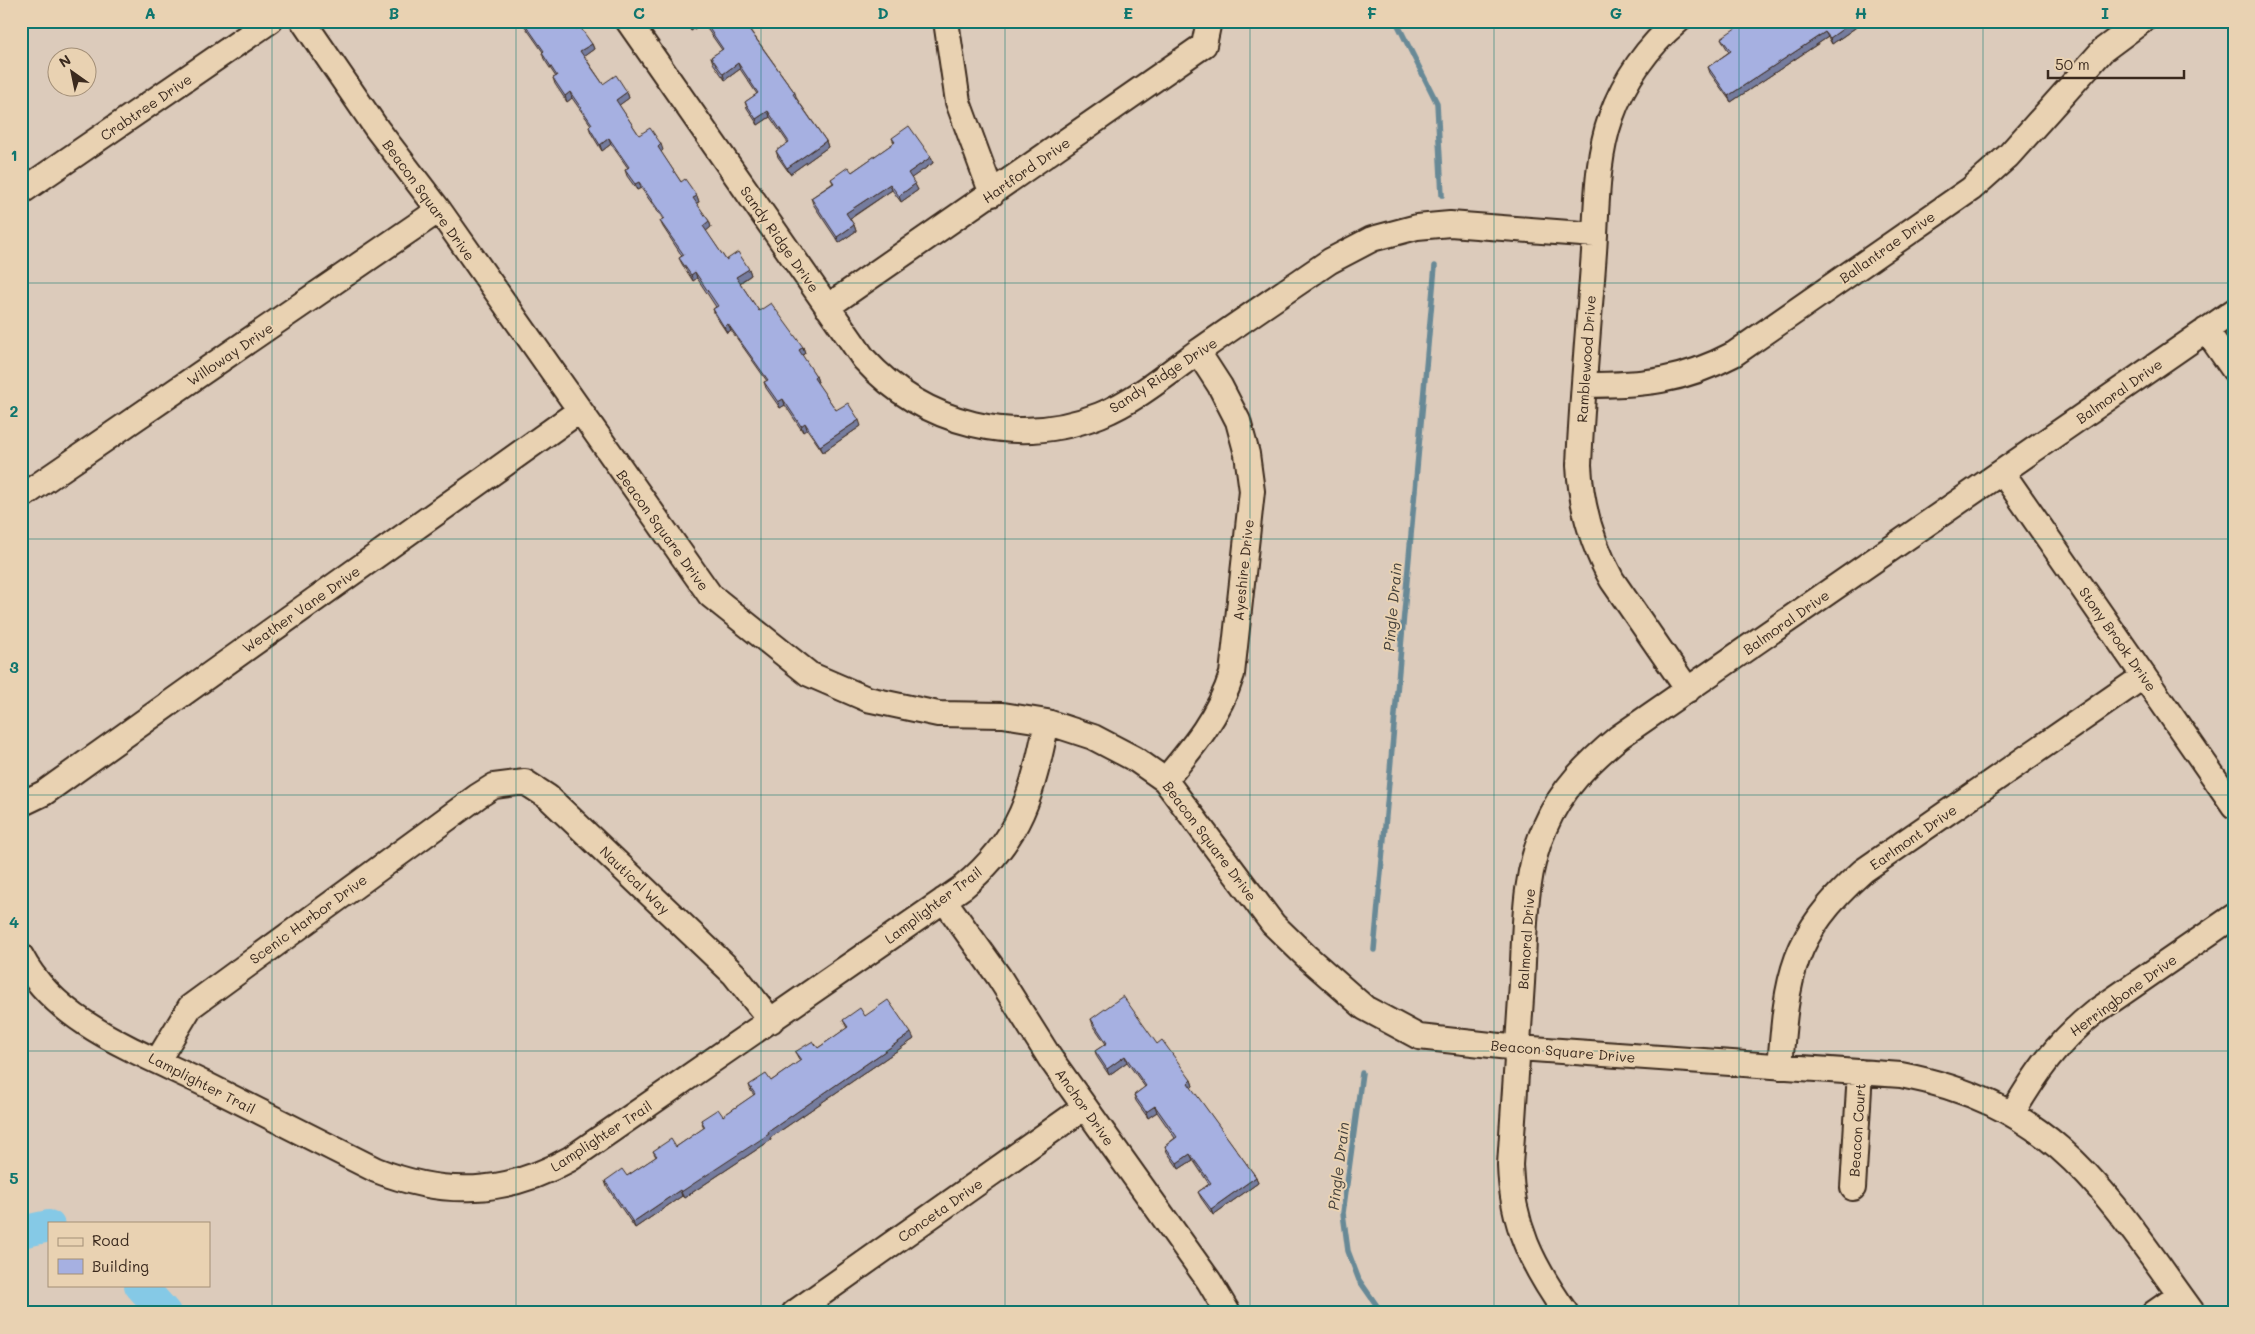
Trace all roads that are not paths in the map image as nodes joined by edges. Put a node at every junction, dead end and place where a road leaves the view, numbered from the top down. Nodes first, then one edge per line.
1 (270, 21) edge
2 (303, 21) edge
3 (628, 21) edge
4 (946, 21) edge
5 (1209, 21) edge
6 (1678, 21) edge
7 (2142, 21) edge
8 (21, 192) edge
9 (992, 194) junction
10 (439, 210) junction
11 (1595, 235) junction
12 (827, 307) junction
13 (2234, 311) edge
14 (2206, 330) junction
15 (1198, 352) junction
16 (2234, 370) edge
17 (1584, 384) junction
18 (579, 412) junction
19 (2002, 472) junction
20 (21, 497) edge
21 (2144, 676) junction
22 (1688, 690) junction
23 (1047, 722) junction
24 (1165, 780) junction
25 (478, 796) joint
26 (21, 804) edge
27 (2234, 806) edge
28 (944, 900) junction
29 (2234, 916) edge
30 (21, 956) edge
31 (771, 1021) junction
32 (1518, 1048) junction
33 (158, 1060) junction
34 (1780, 1067) junction
35 (1860, 1072) junction
36 (1085, 1107) junction
37 (2012, 1114) junction
38 (1853, 1188) dead end
39 (2186, 1304) edge
40 (806, 1309) edge
41 (1228, 1313) edge
42 (1566, 1313) edge
43 (2154, 1313) edge

1 - 8 street, Crabtree Drive
2 - 10 street, Beacon Square Drive
3 - 12 street, Sandy Ridge Drive
4 - 9 street
5 - 9 street, Hartford Drive
6 - 11 street, Ramblewood Drive
7 - 17 street, Ballantrae Drive
9 - 12 street, Hartford Drive
10 - 18 street, Beacon Square Drive
10 - 20 street, Willoway Drive
11 - 15 street, Sandy Ridge Drive
11 - 17 street, Ramblewood Drive
12 - 15 street, Sandy Ridge Drive
13 - 14 street, Balmoral Drive
14 - 16 street
14 - 19 street, Balmoral Drive
15 - 24 street, Ayeshire Drive
17 - 22 street, Ramblewood Drive
18 - 23 street, Beacon Square Drive
18 - 26 street, Weather Vane Drive
19 - 21 street, Stony Brook Drive
19 - 22 street, Balmoral Drive
21 - 27 street, Stony Brook Drive
21 - 34 street, Earlmont Drive
22 - 32 street, Balmoral Drive
23 - 24 street, Beacon Square Drive
23 - 28 street, Lamplighter Trail
24 - 32 street, Beacon Square Drive
25 - 31 street, Nautical Way
25 - 33 street, Scenic Harbor Drive
28 - 31 street, Lamplighter Trail
28 - 36 street, Anchor Drive
29 - 37 street, Herringbone Drive
30 - 33 street, Lamplighter Trail
31 - 33 street, Lamplighter Trail
32 - 34 street, Beacon Square Drive
32 - 42 street, Balmoral Drive
34 - 35 street, Beacon Square Drive
35 - 37 street, Beacon Square Drive
35 - 38 street, Beacon Court
36 - 40 street, Conceta Drive
36 - 41 street, Anchor Drive
37 - 39 street, Beacon Square Drive
39 - 43 street

